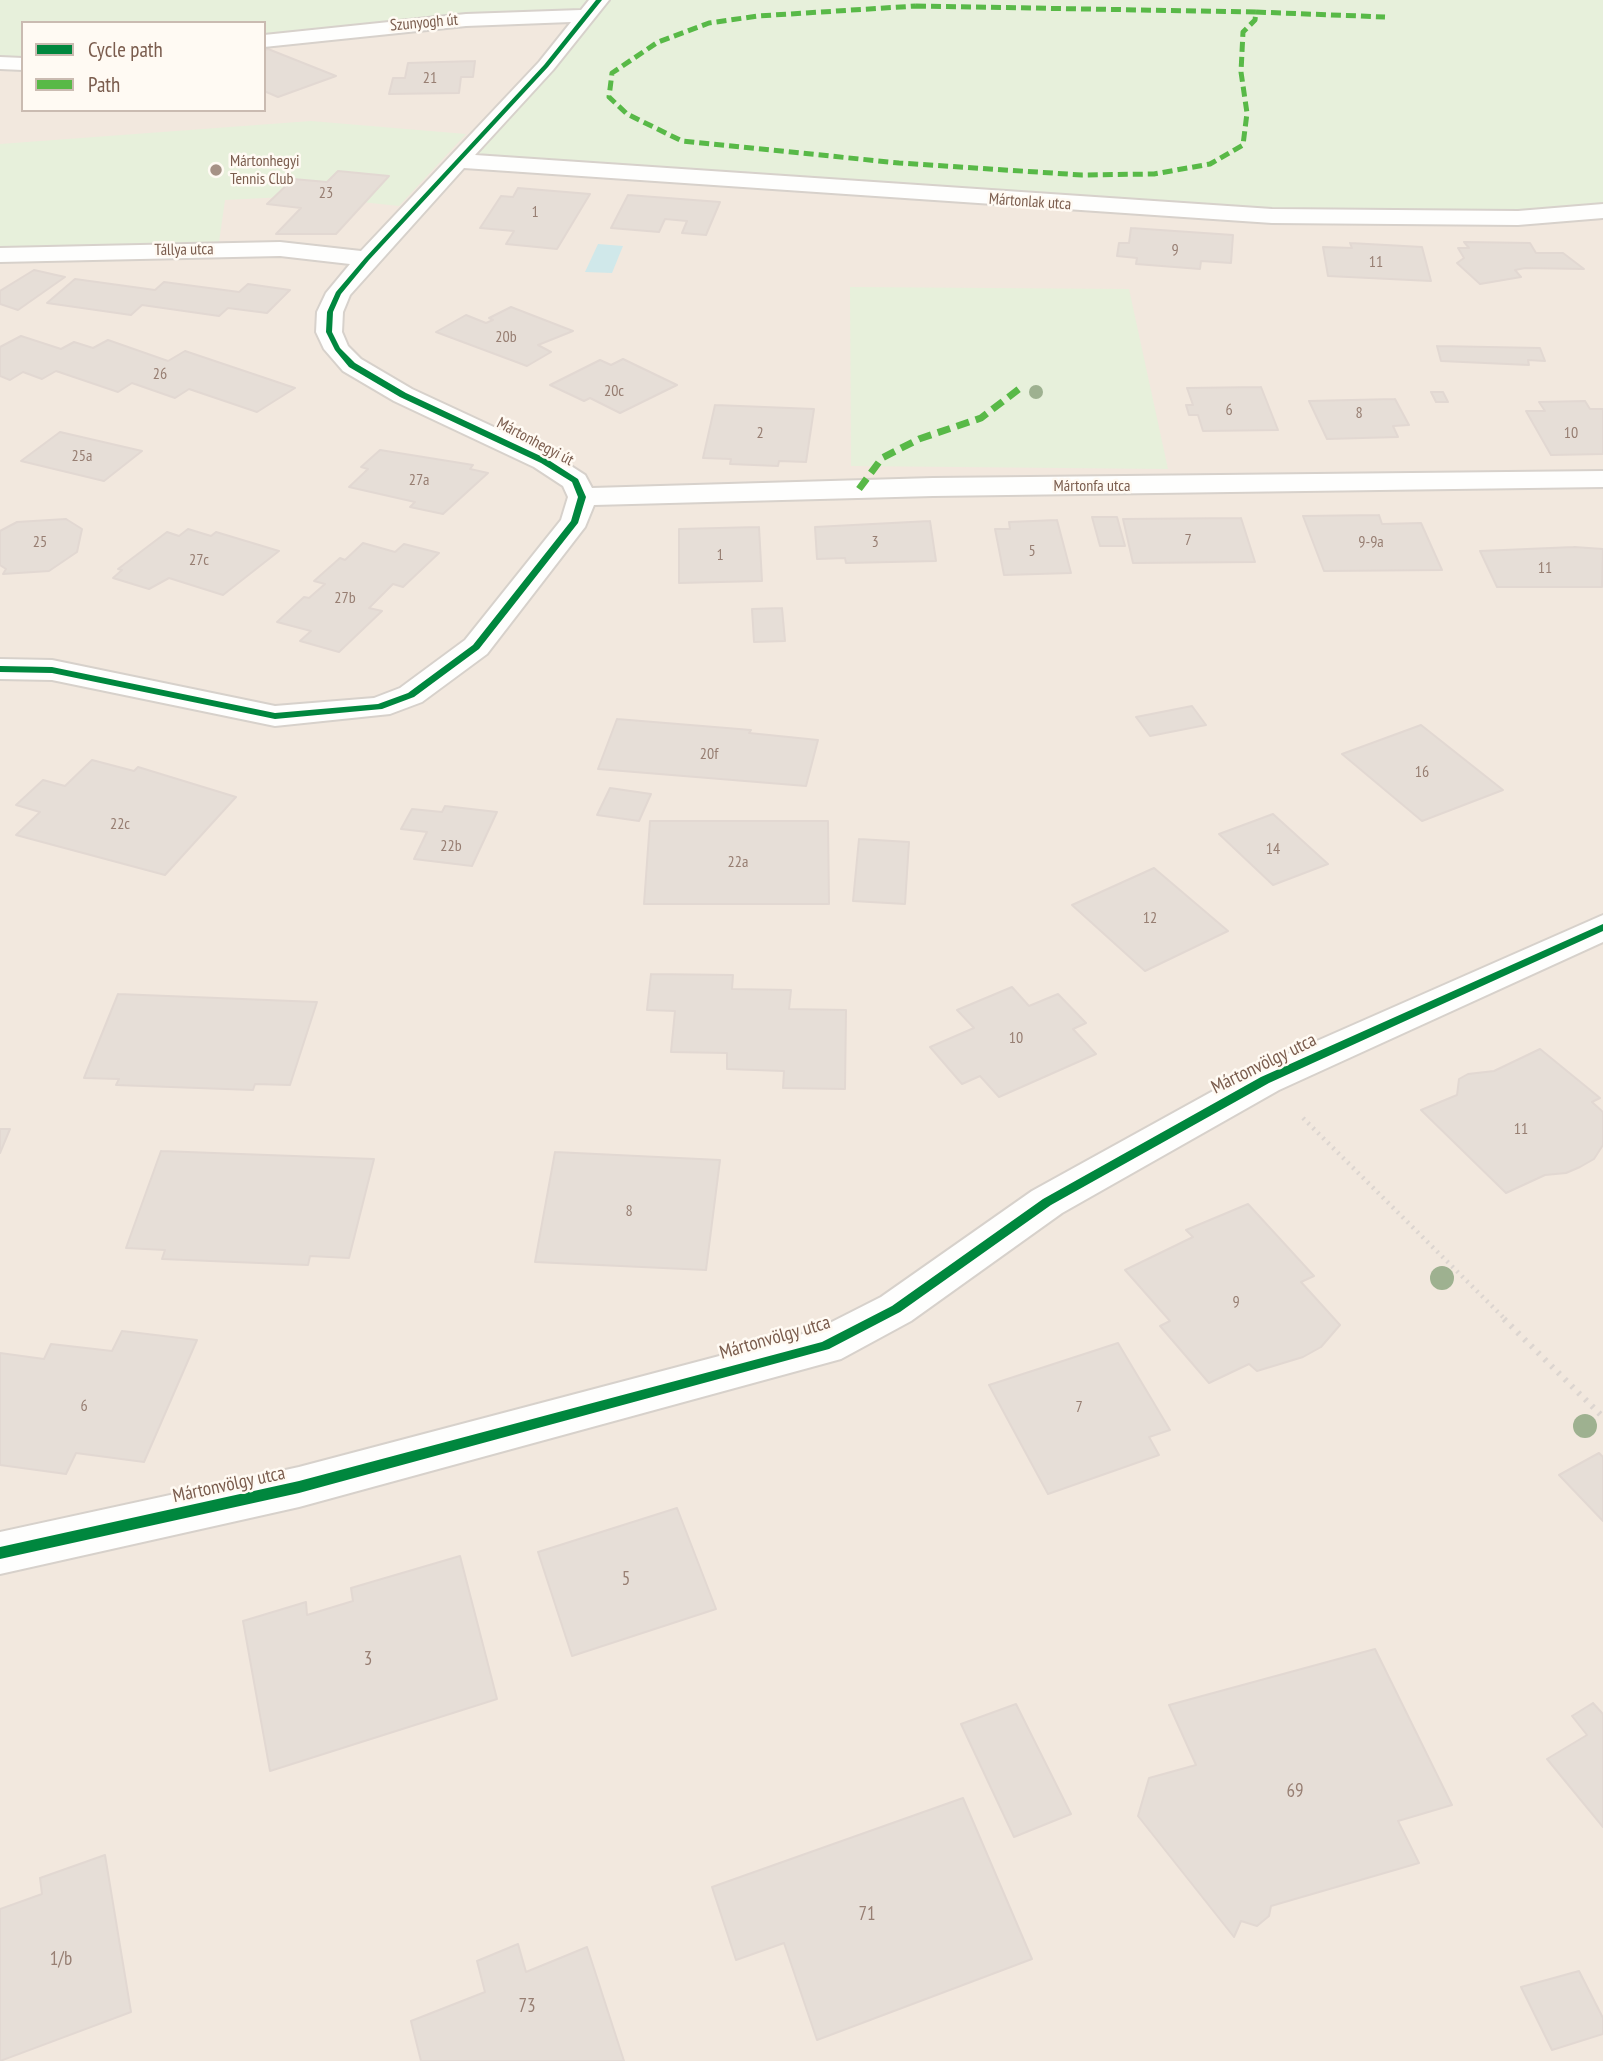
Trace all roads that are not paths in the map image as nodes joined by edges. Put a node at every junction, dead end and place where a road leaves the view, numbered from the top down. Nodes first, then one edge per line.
1 (592, 8) edge
2 (266, 41) edge
3 (0, 63) edge
4 (21, 64) edge
5 (458, 162) junction
6 (1603, 211) edge
7 (0, 255) edge
8 (368, 259) junction
9 (1603, 479) edge
10 (582, 497) junction
11 (0, 669) edge
12 (1603, 927) edge
13 (0, 1553) edge

1 - 2 street, Szunyogh út
1 - 5 street, Mártonhegyi út
3 - 4 street
5 - 6 street, Mártonlak utca
5 - 8 street, Mártonhegyi út
7 - 8 street, Tállya utca
8 - 10 street, Mártonhegyi út
9 - 10 street, Mártonfa utca
10 - 11 street
12 - 13 street, Mártonvölgy utca

